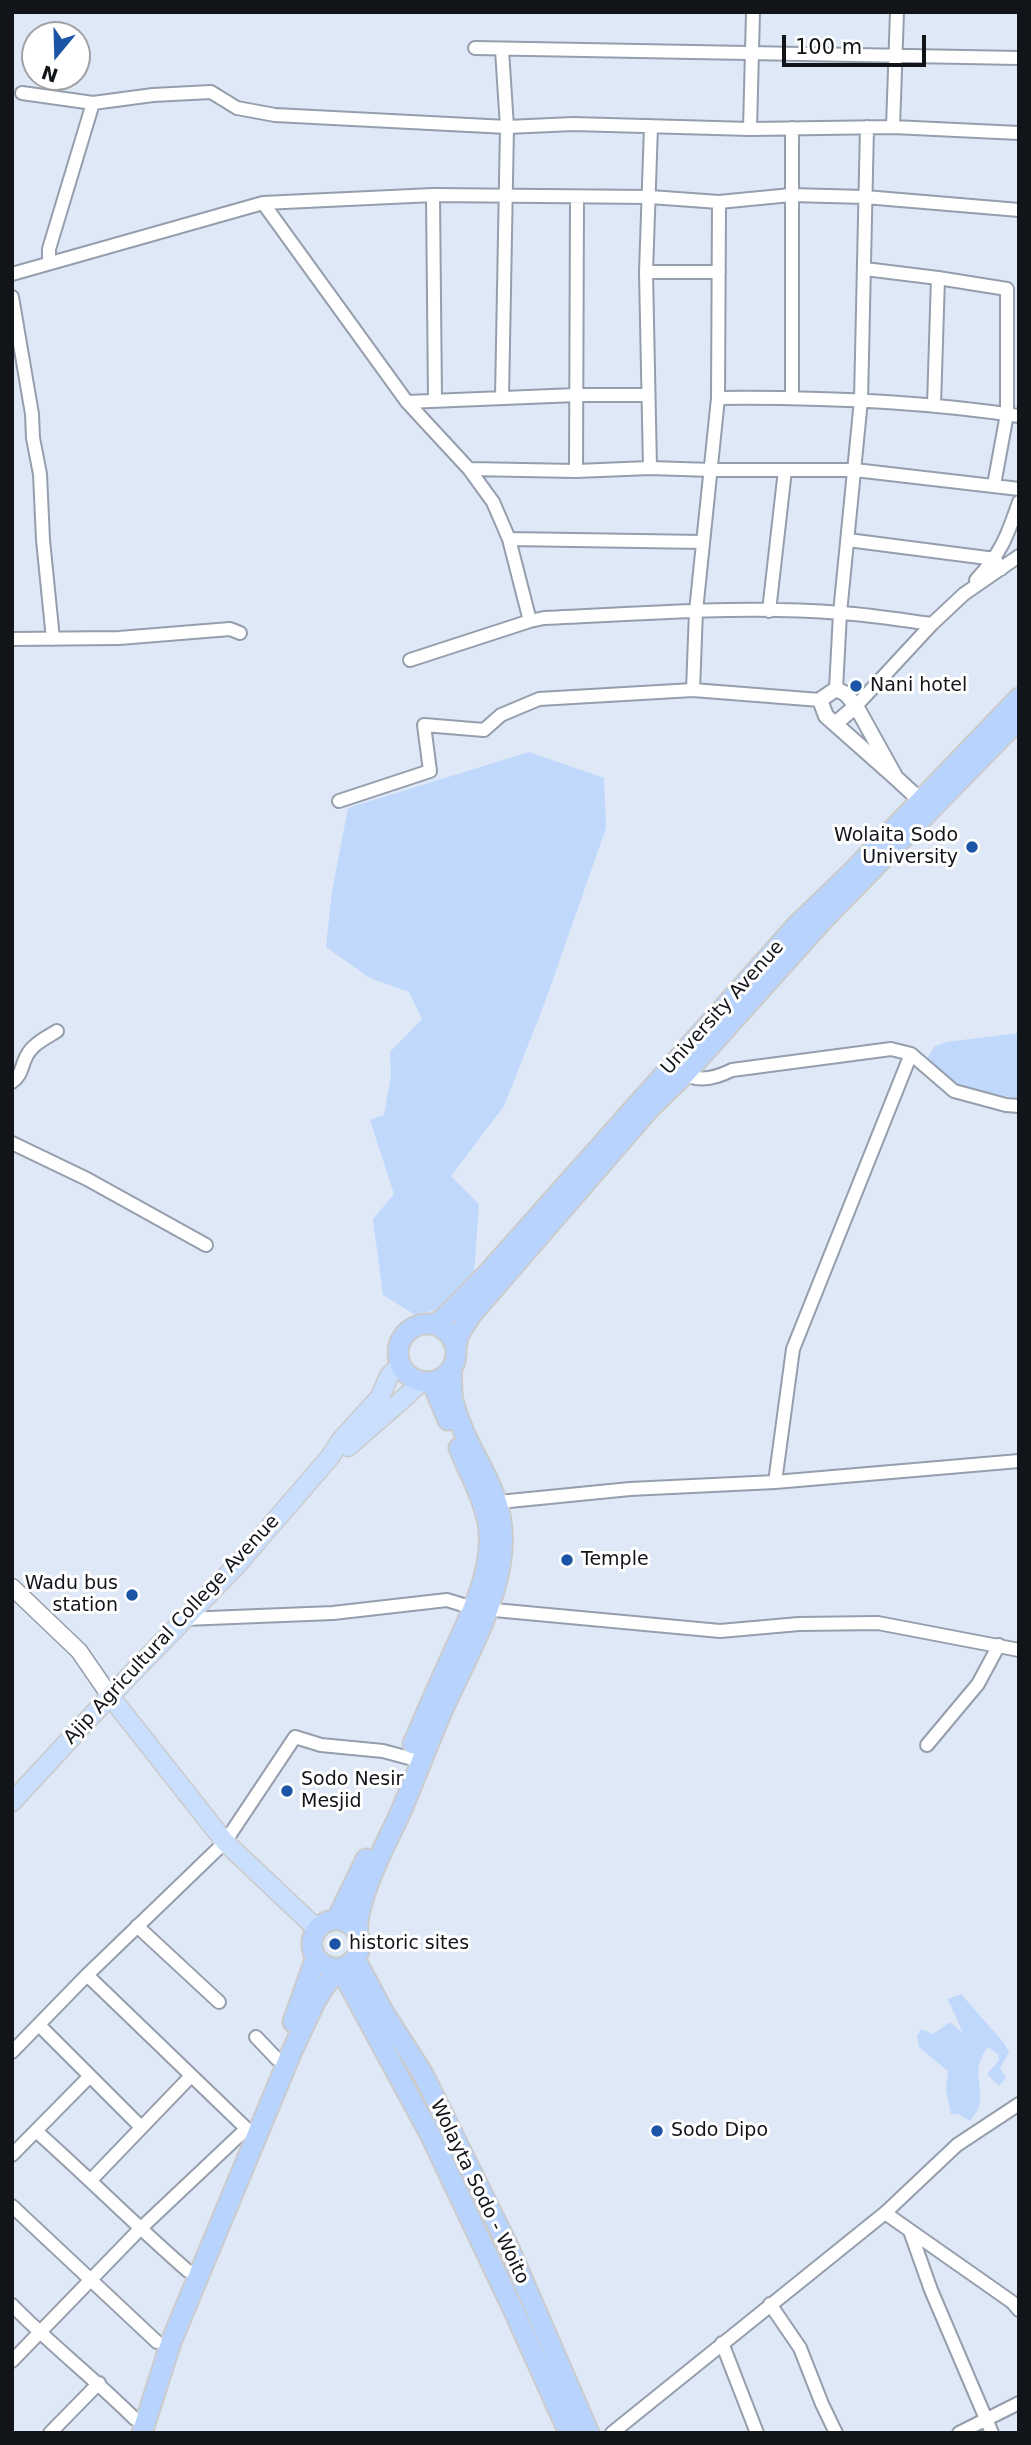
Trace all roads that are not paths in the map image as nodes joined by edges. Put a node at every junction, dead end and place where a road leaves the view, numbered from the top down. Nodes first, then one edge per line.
1 (753, 12) edge
2 (897, 12) edge
3 (475, 48) dead end
4 (502, 50) junction
5 (752, 52) junction
6 (895, 56) junction
7 (1019, 58) edge
8 (22, 93) dead end
9 (93, 103) junction
10 (651, 126) junction
11 (507, 127) junction
12 (867, 127) junction
13 (893, 127) junction
14 (750, 128) junction
15 (792, 128) junction
16 (1019, 133) edge
17 (433, 195) junction
18 (506, 195) junction
19 (791, 195) junction
20 (577, 197) junction
21 (650, 197) junction
22 (865, 197) junction
23 (719, 202) junction
24 (263, 203) junction
25 (1019, 210) edge
26 (49, 264) junction
27 (865, 270) junction
28 (646, 272) junction
29 (719, 272) junction
30 (12, 274) edge
31 (938, 278) junction
32 (1013, 290) edge
33 (12, 297) edge
34 (576, 395) junction
35 (648, 395) junction
36 (792, 397) junction
37 (502, 398) junction
38 (718, 398) junction
39 (435, 400) junction
40 (861, 400) junction
41 (407, 401) junction
42 (934, 405) junction
43 (1013, 415) edge
44 (650, 468) junction
45 (469, 469) junction
46 (712, 470) junction
47 (785, 470) junction
48 (855, 470) junction
49 (576, 471) junction
50 (994, 485) junction
51 (1019, 489) edge
52 (1019, 502) edge
53 (509, 539) junction
54 (848, 540) junction
55 (703, 542) junction
56 (1019, 556) edge
57 (998, 564) junction
58 (696, 611) junction
59 (769, 611) junction
60 (840, 612) junction
61 (530, 621) junction
62 (932, 624) junction
63 (240, 633) dead end
64 (12, 639) edge
65 (53, 639) junction
66 (410, 660) dead end
67 (836, 689) junction
68 (693, 690) junction
69 (1019, 698) edge
70 (820, 700) junction
71 (856, 706) junction
72 (1019, 719) edge
73 (835, 724) junction
74 (896, 778) junction
75 (920, 800) junction
76 (339, 801) dead end
77 (57, 1031) dead end
78 (911, 1054) junction
79 (679, 1069) junction
80 (12, 1082) edge
81 (1019, 1106) edge
82 (12, 1143) edge
83 (206, 1245) dead end
84 (435, 1324) junction
85 (456, 1347) junction
86 (400, 1365) junction
87 (451, 1369) junction
88 (427, 1382) junction
89 (330, 1457) junction
90 (1019, 1461) edge
91 (775, 1482) junction
92 (499, 1502) junction
93 (12, 1587) edge
94 (480, 1609) junction
95 (184, 1619) junction
96 (999, 1645) junction
97 (1019, 1650) edge
98 (110, 1696) junction
99 (927, 1745) dead end
100 (414, 1759) junction
101 (12, 1802) edge
102 (225, 1842) junction
103 (337, 1919) junction
104 (137, 1926) junction
105 (317, 1929) junction
106 (358, 1932) junction
107 (316, 1956) junction
108 (348, 1964) junction
109 (87, 1975) junction
110 (219, 2002) dead end
111 (39, 2025) junction
112 (256, 2037) dead end
113 (12, 2053) edge
114 (278, 2059) junction
115 (89, 2077) junction
116 (191, 2077) junction
117 (1019, 2104) edge
118 (141, 2127) junction
119 (36, 2132) junction
120 (251, 2133) junction
121 (12, 2155) edge
122 (91, 2180) junction
123 (12, 2206) edge
124 (885, 2213) junction
125 (139, 2230) junction
126 (910, 2231) junction
127 (188, 2271) junction
128 (90, 2280) junction
129 (770, 2304) junction
130 (12, 2305) edge
131 (1019, 2310) edge
132 (40, 2333) junction
133 (157, 2342) junction
134 (722, 2343) junction
135 (12, 2361) edge
136 (99, 2383) junction
137 (1019, 2403) edge
138 (985, 2420) junction
139 (136, 2428) edge
140 (50, 2433) edge
141 (569, 2433) edge
142 (589, 2433) edge
143 (612, 2433) edge
144 (757, 2433) edge
145 (836, 2433) edge
146 (959, 2433) edge
147 (992, 2433) edge

1 - 5 street
2 - 6 street
3 - 4 street
4 - 5 street
4 - 11 street
5 - 6 street
5 - 14 street
6 - 7 street
6 - 13 street
8 - 9 street
9 - 11 street
9 - 26 street
10 - 11 street
10 - 14 street
10 - 21 street
11 - 18 street
12 - 13 street
12 - 15 street
12 - 22 street
13 - 16 street
14 - 15 street
15 - 19 street
17 - 18 street
17 - 24 street
17 - 39 street
18 - 20 street
18 - 37 street
19 - 22 street
19 - 23 street
19 - 36 street
20 - 21 street
20 - 34 street
21 - 23 street
21 - 28 street
22 - 25 street
22 - 27 street
23 - 29 street
24 - 26 street
24 - 41 street
26 - 30 street
27 - 31 street
27 - 40 street
28 - 29 street
28 - 35 street
29 - 38 street
31 - 32 street
31 - 42 street
32 - 43 street
33 - 65 street
34 - 35 street
34 - 37 street
34 - 49 street
35 - 44 street
36 - 38 street
36 - 40 street
37 - 39 street
38 - 46 street
39 - 41 street
40 - 42 street
40 - 48 street
41 - 45 street
42 - 43 street
43 - 50 street
44 - 46 street
44 - 49 street
45 - 49 street
45 - 53 street
46 - 47 street
46 - 55 street
47 - 48 street
47 - 59 street
48 - 50 street
48 - 54 street
50 - 51 street
52 - 57 street
53 - 55 street
53 - 61 street
54 - 57 street
54 - 60 street
55 - 58 street
56 - 57 street
57 - 62 street
58 - 59 street
58 - 61 street
58 - 68 street
59 - 60 street
60 - 62 street
60 - 67 street
61 - 66 street
62 - 71 street
63 - 65 street
64 - 65 street
67 - 70 street
67 - 71 street
68 - 70 street
68 - 76 street
69 - 75 highway, University Avenue
70 - 73 street
71 - 73 street
71 - 74 street
72 - 79 highway, University Avenue
73 - 74 street
74 - 75 street
75 - 79 highway, University Avenue
77 - 80 street
78 - 79 street
78 - 81 street
78 - 91 street
79 - 84 highway, University Avenue
79 - 85 highway, University Avenue
82 - 83 street
84 - 85 highway
84 - 86 highway
85 - 87 highway
86 - 88 highway
86 - 89 main road
87 - 88 highway
87 - 92 highway
88 - 89 main road
88 - 94 highway
89 - 95 main road, Ajip Agricultural College Avenue
90 - 91 street
91 - 92 street
92 - 94 highway
93 - 98 main road
94 - 95 street
94 - 96 street
94 - 100 highway
95 - 98 main road, Ajip Agricultural College Avenue
96 - 97 street
96 - 99 street
98 - 101 main road, Ajip Agricultural College Avenue
98 - 102 main road
100 - 102 street
100 - 103 highway
100 - 106 highway
102 - 104 street
102 - 105 main road
103 - 105 highway
103 - 106 highway
104 - 109 street
104 - 110 street
105 - 107 highway
106 - 108 highway
107 - 108 highway
107 - 114 highway
108 - 120 highway
108 - 141 highway, Wolayta Sodo - Woito
108 - 142 highway, Wolayta Sodo - Woito
109 - 111 street
109 - 116 street
111 - 113 street
111 - 115 street
112 - 114 street
114 - 120 highway
115 - 118 street
115 - 119 street
116 - 118 street
116 - 120 street
117 - 124 street
118 - 122 street
119 - 121 street
119 - 122 street
120 - 125 street
120 - 127 highway
120 - 139 highway
122 - 125 street
123 - 128 street
124 - 126 street
124 - 129 street
125 - 127 street
125 - 128 street
126 - 131 street
126 - 138 street
127 - 133 highway
128 - 132 street
128 - 133 street
129 - 134 street
129 - 145 street
130 - 132 street
132 - 135 street
132 - 136 street
133 - 139 highway
134 - 143 street
134 - 144 street
136 - 139 street
136 - 140 street
137 - 138 street
138 - 146 street
138 - 147 street

